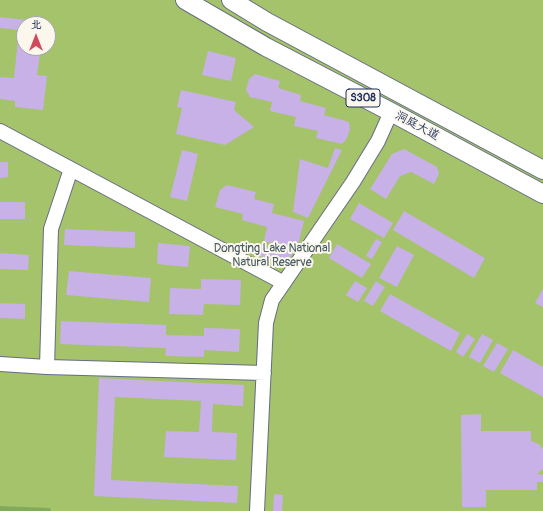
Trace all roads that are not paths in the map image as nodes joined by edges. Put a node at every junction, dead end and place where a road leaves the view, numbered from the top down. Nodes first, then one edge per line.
1 (185, 0) edge
2 (231, 0) edge
3 (391, 112) junction
4 (0, 131) edge
5 (71, 169) junction
6 (543, 170) edge
7 (543, 194) edge
8 (284, 283) junction
9 (0, 364) edge
10 (47, 366) junction
11 (264, 373) junction
12 (258, 511) edge

1 - 3 main road, 洞庭大道 / S308
2 - 6 main road, 洞庭大道 / S308
3 - 7 main road, 洞庭大道 / S308
3 - 8 street
4 - 5 street
5 - 8 street
5 - 10 street
8 - 11 street
9 - 10 street
10 - 11 street
11 - 12 street

